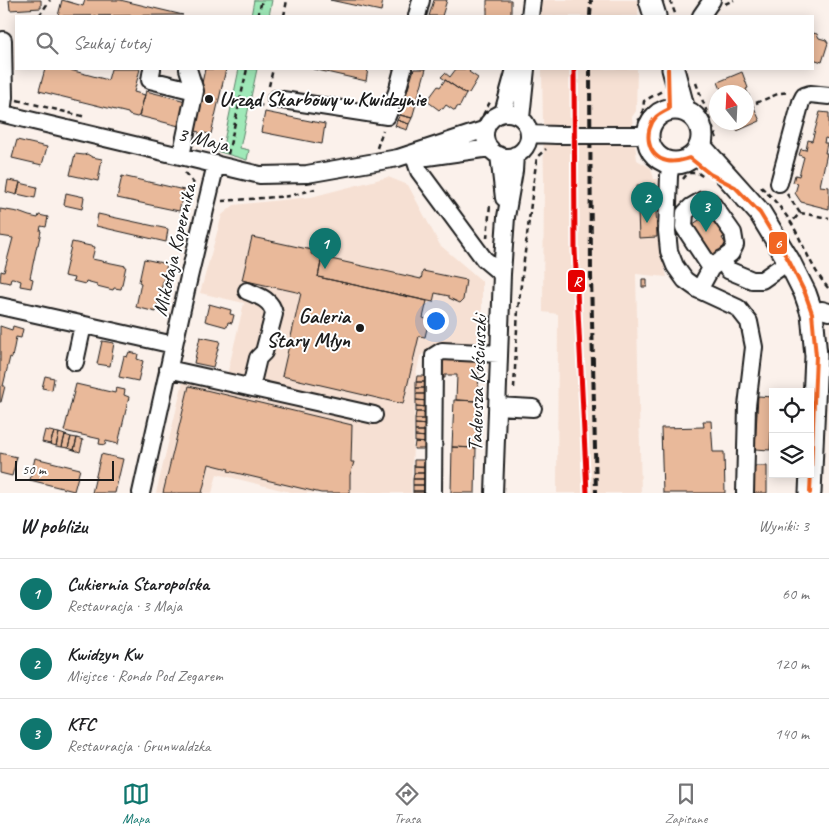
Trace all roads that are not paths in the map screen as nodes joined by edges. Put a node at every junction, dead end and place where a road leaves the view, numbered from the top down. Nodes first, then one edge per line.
1 (421, 0) edge
2 (650, 0) edge
3 (712, 0) edge
4 (417, 15) edge
5 (655, 15) edge
6 (701, 15) edge
7 (2, 40) dead end
8 (152, 70) edge
9 (188, 70) edge
10 (403, 70) edge
11 (515, 70) edge
12 (526, 70) edge
13 (673, 70) edge
14 (195, 91) junction
15 (672, 94) edge
16 (829, 96) edge
17 (271, 102) road end
18 (1, 113) edge
19 (503, 113) junction
20 (521, 118) junction
21 (641, 128) junction
22 (486, 130) junction
23 (529, 134) junction
24 (494, 151) junction
25 (515, 155) junction
26 (687, 156) junction
27 (398, 158) junction
28 (416, 159) junction
29 (219, 160) junction
30 (181, 164) junction
31 (779, 182) road end
32 (506, 217) junction
33 (789, 261) junction
34 (502, 274) junction
35 (699, 290) junction
36 (247, 292) dead end
37 (0, 306) edge
38 (821, 313) edge
39 (82, 325) junction
40 (174, 345) junction
41 (499, 354) junction
42 (74, 362) dead end
43 (168, 369) junction
44 (250, 387) junction
45 (505, 406) junction
46 (533, 408) dead end
47 (374, 415) dead end
48 (141, 493) edge
49 (432, 493) edge
50 (494, 493) edge
51 (745, 493) edge
52 (810, 493) edge

1 - 4 street
2 - 5 main road
3 - 6 street
7 - 18 street
8 - 14 street
9 - 14 street
10 - 17 street
11 - 19 street
12 - 20 street
13 - 15 main road
14 - 30 street
15 - 21 main road
15 - 26 main road
16 - 31 street
18 - 30 street, 3 Maja
19 - 20 street
19 - 22 street
20 - 23 street
21 - 23 street, bridge
21 - 26 main road
22 - 24 street
22 - 27 street, 3 Maja
23 - 25 street
24 - 25 street
24 - 28 street, 3 Maja
24 - 32 street, Tadeusza Kościuszki
25 - 32 street, Tadeusza Kościuszki
26 - 33 main road
26 - 35 street
27 - 28 street, 3 Maja
27 - 29 street, 3 Maja
28 - 34 street
29 - 30 street, 3 Maja
29 - 40 street, Mikołaja Kopernika
32 - 34 street, Tadeusza Kościuszki
33 - 35 street
33 - 38 main road
34 - 41 street, Tadeusza Kościuszki
35 - 51 street
36 - 44 street
37 - 39 street, Mikołaja Kopernika
38 - 52 main road
39 - 40 street, Mikołaja Kopernika
39 - 42 street
40 - 43 street, Mikołaja Kopernika
41 - 45 street, Tadeusza Kościuszki
41 - 49 street
43 - 44 street
43 - 48 street, Mikołaja Kopernika
44 - 47 street
45 - 46 street
45 - 50 street, Tadeusza Kościuszki

